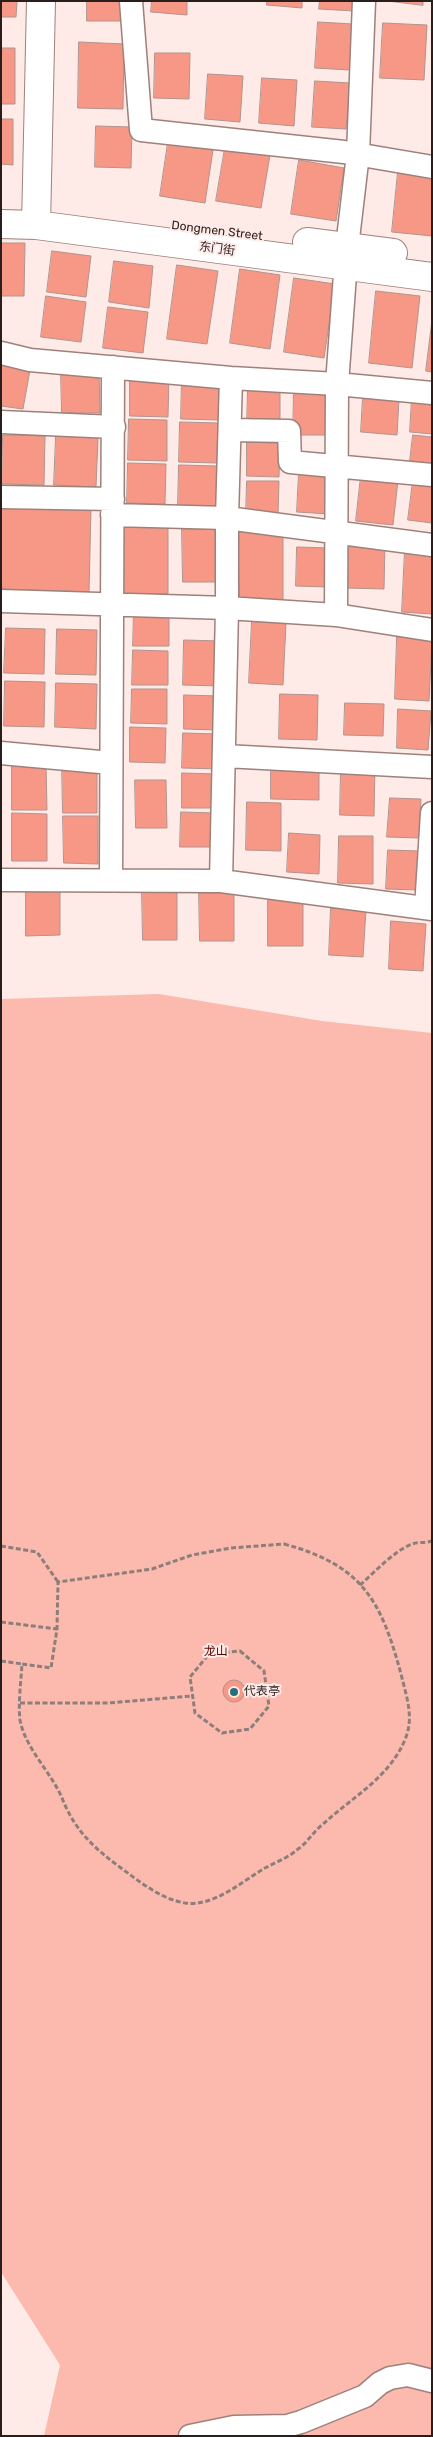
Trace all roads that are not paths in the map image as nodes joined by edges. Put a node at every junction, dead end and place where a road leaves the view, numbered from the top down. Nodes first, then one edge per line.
1 (40, 1) edge
2 (131, 1) edge
3 (364, 1) edge
4 (358, 154) junction
5 (432, 167) edge
6 (1, 208) edge
7 (37, 217) junction
8 (1, 224) edge
9 (347, 256) junction
10 (432, 258) edge
11 (432, 278) edge
12 (1, 353) edge
13 (113, 368) junction
14 (231, 378) junction
15 (337, 384) junction
16 (432, 393) edge
17 (1, 422) edge
18 (114, 427) junction
19 (230, 430) junction
20 (337, 466) junction
21 (432, 475) edge
22 (1, 497) edge
23 (113, 507) junction
24 (227, 518) junction
25 (336, 533) junction
26 (432, 545) edge
27 (1, 601) edge
28 (110, 603) junction
29 (227, 608) junction
30 (336, 615) junction
31 (432, 630) edge
32 (1, 753) edge
33 (225, 756) junction
34 (111, 763) junction
35 (432, 767) edge
36 (432, 813) edge
37 (1, 880) edge
38 (111, 880) junction
39 (221, 881) junction
40 (429, 908) edge
41 (432, 2381) edge
42 (190, 2436) edge

1 - 7 street
2 - 4 street
3 - 4 street
4 - 5 street
4 - 9 street
6 - 7 street
7 - 8 street, 东门街
7 - 9 street, 东门街
9 - 10 street
9 - 11 street, 东门街
9 - 15 street
12 - 13 street
13 - 14 street
13 - 18 street
14 - 15 street
14 - 19 street
15 - 16 street
15 - 20 street
17 - 18 street
18 - 23 street
19 - 20 street
19 - 24 street
20 - 21 street
20 - 25 street
22 - 23 street
23 - 24 street
23 - 28 street
24 - 25 street
24 - 29 street
25 - 26 street
25 - 30 street
27 - 28 street
28 - 29 street
28 - 34 street
29 - 30 street
29 - 33 street
30 - 31 street
32 - 34 street
33 - 35 street
33 - 39 street
34 - 38 street
36 - 40 street
37 - 38 street
38 - 39 street
39 - 40 street
41 - 42 street

